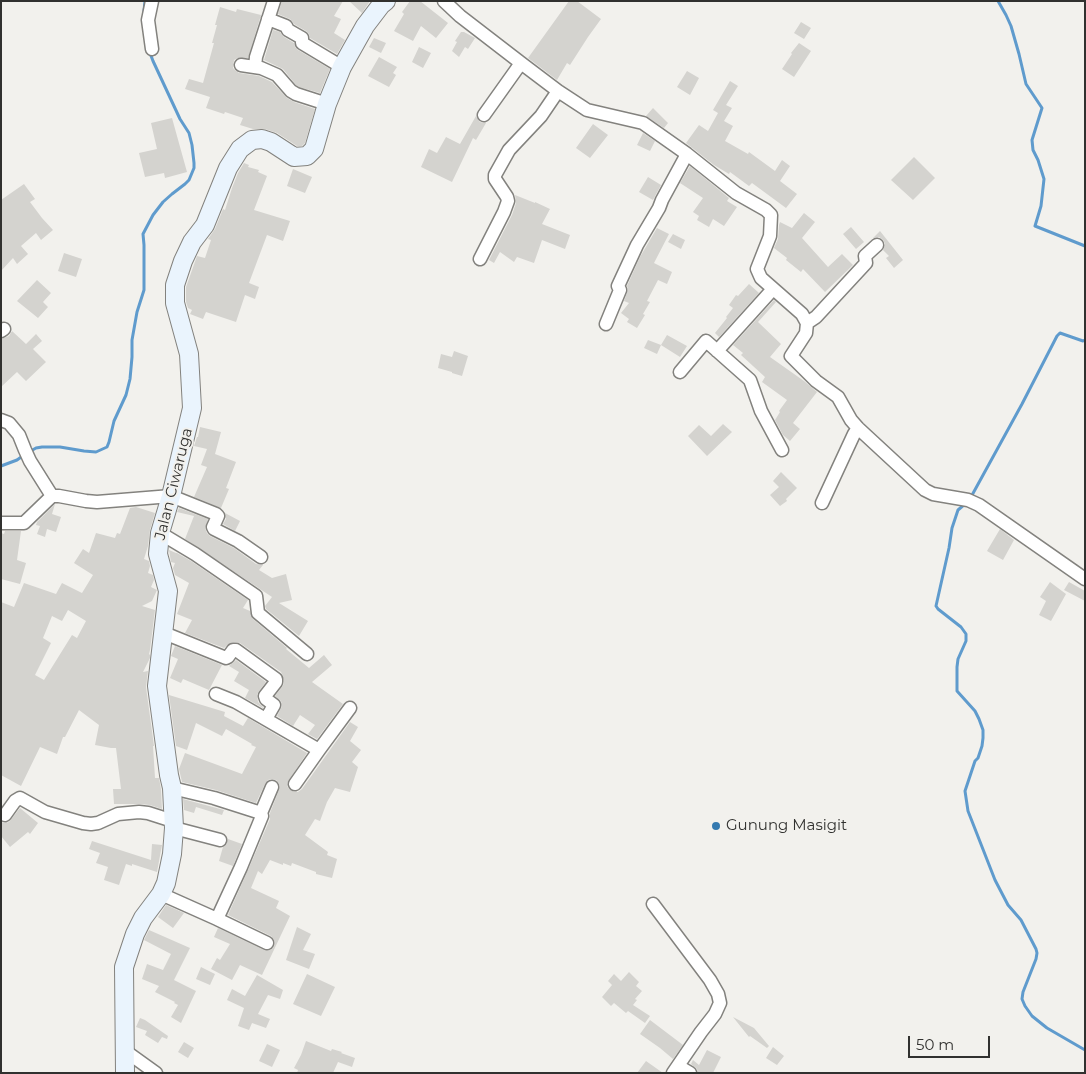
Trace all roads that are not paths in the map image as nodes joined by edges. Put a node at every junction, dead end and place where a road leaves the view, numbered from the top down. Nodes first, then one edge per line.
1 (152, 1) edge
2 (274, 1) edge
3 (386, 1) edge
4 (444, 1) edge
5 (268, 19) junction
6 (152, 49) dead end
7 (521, 63) junction
8 (241, 65) dead end
9 (256, 67) junction
10 (342, 67) junction
11 (558, 91) junction
12 (327, 104) junction
13 (484, 115) dead end
14 (687, 154) junction
15 (877, 245) dead end
16 (480, 259) dead end
17 (773, 289) junction
18 (807, 323) junction
19 (606, 324) dead end
20 (717, 351) junction
21 (680, 372) dead end
22 (1, 420) edge
23 (858, 428) junction
24 (782, 450) dead end
25 (52, 496) junction
26 (172, 496) junction
27 (822, 503) dead end
28 (1, 523) edge
29 (160, 533) junction
30 (261, 557) dead end
31 (1085, 579) edge
32 (164, 633) junction
33 (307, 654) dead end
34 (216, 694) dead end
35 (350, 708) dead end
36 (266, 719) junction
37 (318, 750) junction
38 (295, 784) dead end
39 (272, 787) dead end
40 (172, 788) junction
41 (260, 813) junction
42 (4, 815) dead end
43 (173, 825) junction
44 (220, 840) dead end
45 (160, 894) junction
46 (653, 904) dead end
47 (217, 919) junction
48 (267, 944) dead end
49 (124, 1050) junction
50 (676, 1069) edge
51 (125, 1073) edge
52 (156, 1073) edge
53 (690, 1073) edge

1 - 6 street
2 - 5 street
3 - 10 street, Jalan Ciwaruga
4 - 7 street
5 - 9 street
5 - 10 street
7 - 11 street
7 - 13 street
8 - 9 street
9 - 12 street
10 - 12 street, Jalan Ciwaruga
11 - 14 street
11 - 16 street
12 - 26 street, Jalan Ciwaruga
14 - 17 street
14 - 19 street
15 - 18 street
17 - 18 street
17 - 20 street
18 - 23 street
20 - 21 street
20 - 24 street
22 - 25 street
23 - 27 street
23 - 31 street
25 - 26 street
25 - 28 street
26 - 29 street, Jalan Ciwaruga
26 - 30 street
29 - 32 street, Jalan Ciwaruga
29 - 33 street
32 - 36 street
32 - 40 street, Jalan Ciwaruga
34 - 36 street
35 - 37 street
36 - 37 street
37 - 38 street
39 - 41 street
40 - 41 street
40 - 43 street, Jalan Ciwaruga
41 - 47 street
42 - 43 street
43 - 44 street
43 - 45 street, Jalan Ciwaruga
45 - 47 street
45 - 49 street, Jalan Ciwaruga
46 - 50 street
47 - 48 street
49 - 51 street, Jalan Ciwaruga
49 - 52 street
50 - 53 street

